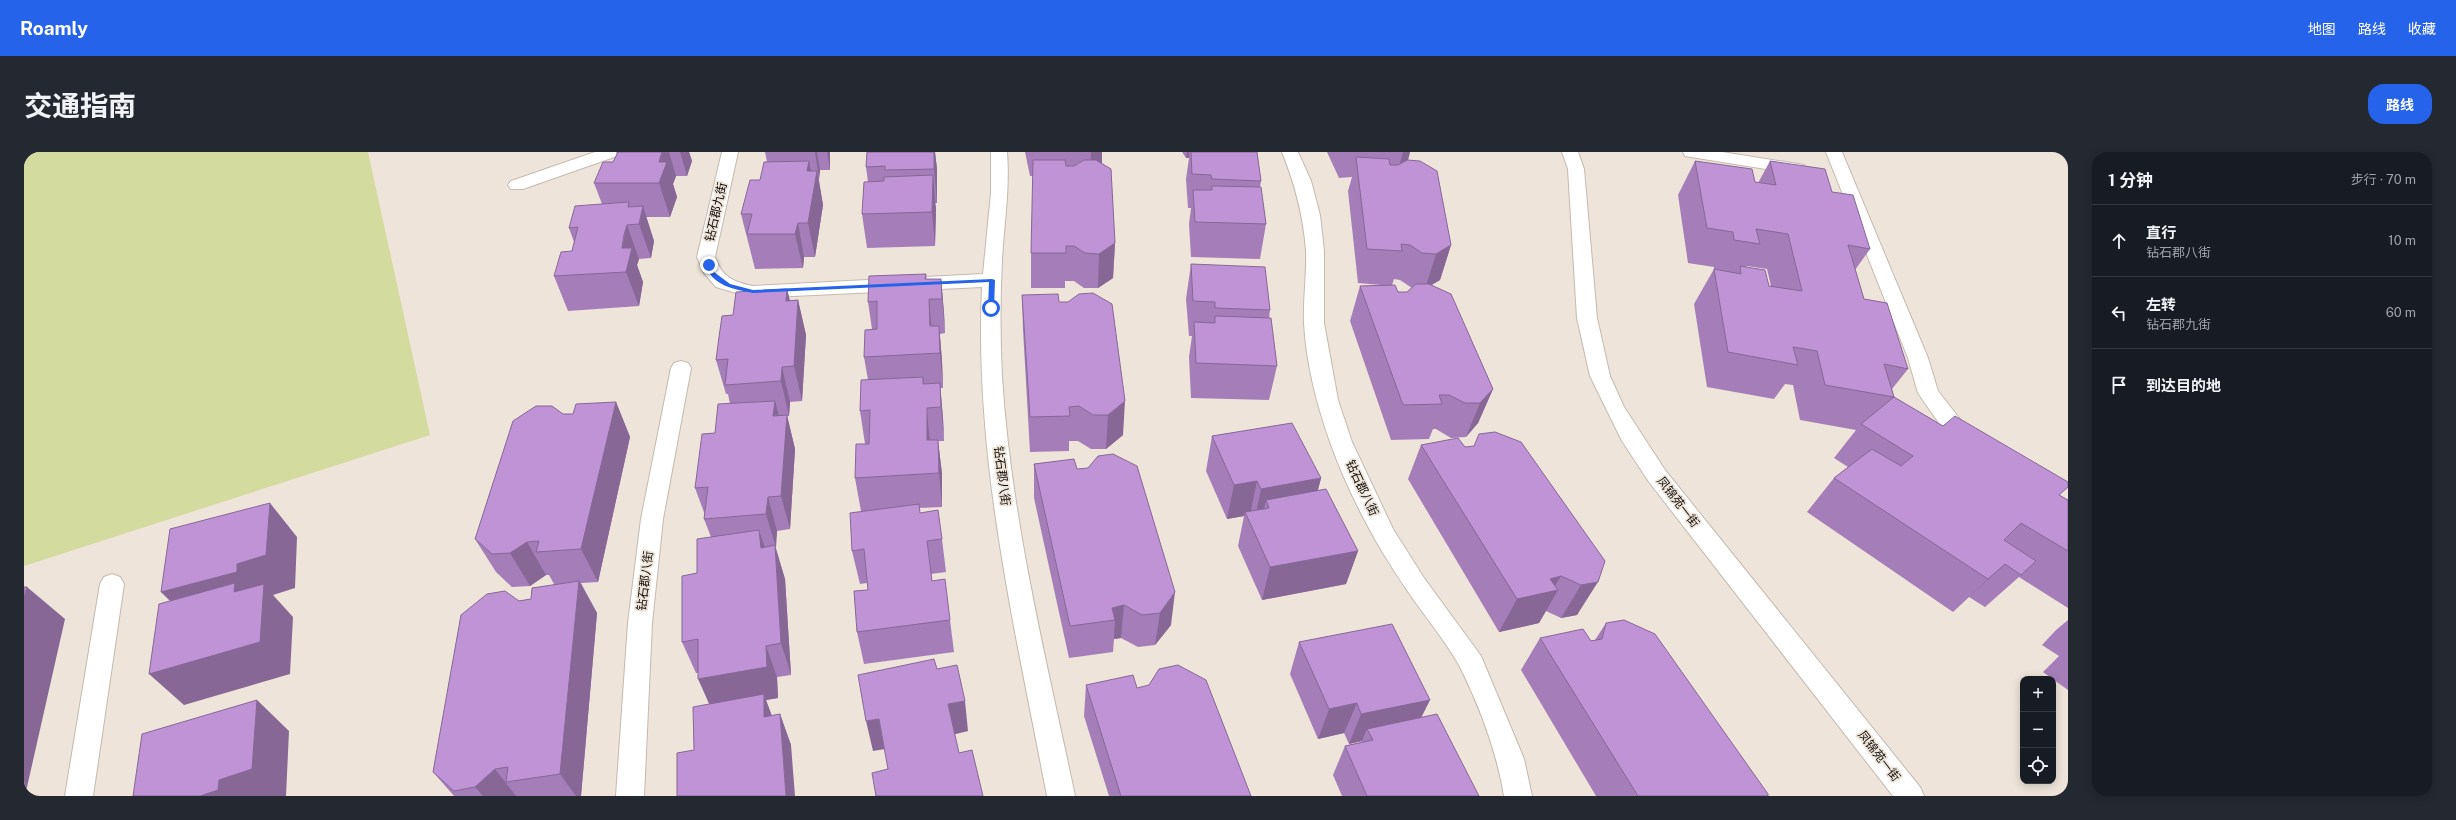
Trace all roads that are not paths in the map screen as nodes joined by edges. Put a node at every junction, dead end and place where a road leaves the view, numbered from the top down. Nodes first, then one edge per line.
1 (611, 152) edge
2 (730, 152) edge
3 (999, 152) edge
4 (1290, 152) edge
5 (1570, 152) edge
6 (1691, 152) edge
7 (1834, 152) edge
8 (1829, 174) junction
9 (517, 185) dead end
10 (992, 280) junction
11 (681, 368) dead end
12 (1989, 457) edge
13 (112, 584) dead end
14 (79, 796) edge
15 (630, 796) edge
16 (1061, 796) edge
17 (1518, 796) edge
18 (1910, 796) edge

1 - 9 lane
2 - 10 lane, 钻石郡九街
3 - 10 lane, 钻石郡八街
4 - 17 lane, 钻石郡八街
5 - 18 lane, 凤锦苑一街
6 - 8 lane
7 - 8 lane
8 - 12 lane
10 - 16 lane, 钻石郡八街
11 - 15 lane, 钻石郡八街
13 - 14 lane

